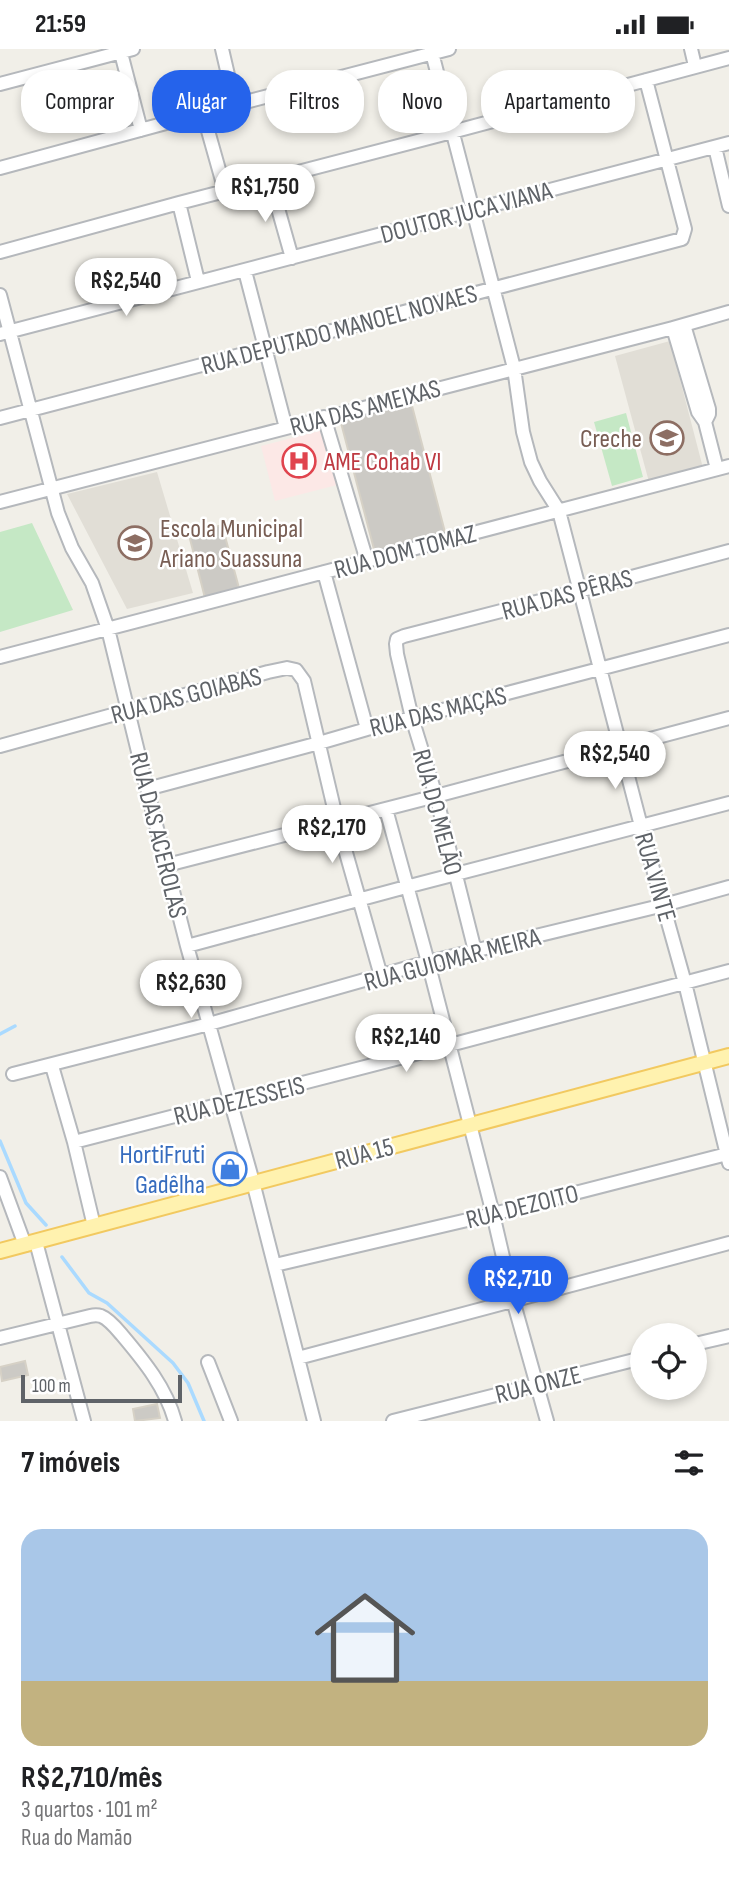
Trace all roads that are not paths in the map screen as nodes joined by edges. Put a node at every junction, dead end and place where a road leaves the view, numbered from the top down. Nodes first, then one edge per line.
1 (222, 49) edge
2 (449, 49) edge
3 (691, 49) edge
4 (127, 51) edge
5 (431, 51) edge
6 (729, 58) edge
7 (695, 66) junction
8 (227, 70) edge
9 (436, 70) edge
10 (646, 80) junction
11 (0, 84) edge
12 (251, 100) edge
13 (152, 127) edge
14 (467, 128) edge
15 (141, 130) junction
16 (209, 133) edge
17 (448, 133) edge
18 (452, 133) edge
19 (729, 143) edge
20 (715, 147) junction
21 (668, 159) junction
22 (0, 168) edge
23 (270, 180) junction
24 (225, 191) junction
25 (178, 202) junction
26 (729, 206) edge
27 (473, 210) junction
28 (0, 252) edge
29 (292, 258) junction
30 (245, 271) junction
31 (198, 281) junction
32 (492, 289) junction
33 (0, 295) edge
34 (729, 312) edge
35 (678, 326) junction
36 (5, 333) edge
37 (264, 349) junction
38 (514, 368) junction
39 (30, 410) junction
40 (324, 417) junction
41 (0, 418) edge
42 (286, 428) junction
43 (723, 467) edge
44 (51, 488) junction
45 (0, 502) edge
46 (559, 511) junction
47 (729, 551) edge
48 (368, 561) junction
49 (324, 572) junction
50 (579, 591) junction
51 (107, 629) junction
52 (729, 635) edge
53 (404, 636) joint
54 (0, 657) edge
55 (601, 669) junction
56 (127, 711) junction
57 (412, 718) junction
58 (729, 718) edge
59 (367, 729) junction
60 (319, 743) junction
61 (0, 746) edge
62 (621, 748) junction
63 (147, 789) junction
64 (436, 796) junction
65 (729, 803) edge
66 (386, 809) junction
67 (337, 821) junction
68 (641, 826) junction
69 (167, 865) junction
70 (456, 874) junction
71 (406, 887) junction
72 (729, 887) edge
73 (359, 899) junction
74 (664, 905) junction
75 (187, 946) junction
76 (475, 951) junction
77 (428, 962) junction
78 (729, 971) edge
79 (381, 976) junction
80 (685, 983) junction
81 (209, 1024) junction
82 (450, 1045) junction
83 (729, 1056) edge
84 (703, 1062) junction
85 (52, 1066) junction
86 (13, 1074) dead end
87 (230, 1102) junction
88 (469, 1125) junction
89 (74, 1142) junction
90 (728, 1159) edge
91 (0, 1177) edge
92 (253, 1182) junction
93 (493, 1214) junction
94 (94, 1226) junction
95 (31, 1243) junction
96 (729, 1243) edge
97 (0, 1251) edge
98 (275, 1265) junction
99 (513, 1300) junction
100 (59, 1323) junction
101 (729, 1336) edge
102 (0, 1338) edge
103 (707, 1341) edge
104 (298, 1357) junction
105 (630, 1361) edge
106 (208, 1362) dead end
107 (537, 1384) junction
108 (84, 1421) edge
109 (175, 1421) edge
110 (231, 1421) edge
111 (314, 1421) edge
112 (393, 1421) edge
113 (547, 1421) edge

1 - 8 street
2 - 5 street
3 - 7 street
4 - 11 street
4 - 15 street
5 - 9 street, RUA VINTE
5 - 12 street
6 - 7 street
7 - 10 street
10 - 14 street
10 - 21 street
13 - 15 street
15 - 22 street
16 - 24 street
17 - 23 street
18 - 27 street, RUA VINTE
19 - 20 street, DOUTOR JUCA VIANA
20 - 21 street, DOUTOR JUCA VIANA
20 - 26 street
21 - 27 street, DOUTOR JUCA VIANA
21 - 32 street, RUA DEPUTADO MANOEL NOVAES
23 - 24 street
23 - 29 street
24 - 25 street
25 - 28 street
25 - 31 street
27 - 29 street, DOUTOR JUCA VIANA
27 - 32 street, RUA VINTE
29 - 30 street, DOUTOR JUCA VIANA
30 - 31 street, DOUTOR JUCA VIANA
30 - 37 street
31 - 36 street, DOUTOR JUCA VIANA
32 - 37 street, RUA DEPUTADO MANOEL NOVAES
32 - 38 street, RUA VINTE
33 - 36 street, RUA DAS ACEROLAS
34 - 35 street, RUA DAS AMEIXAS
35 - 38 street, RUA DAS AMEIXAS
35 - 43 street
36 - 39 street, RUA DAS ACEROLAS
37 - 39 street, RUA DEPUTADO MANOEL NOVAES
37 - 42 street
38 - 40 street, RUA DAS AMEIXAS
38 - 46 street, RUA VINTE
39 - 41 street, RUA DEPUTADO MANOEL NOVAES
39 - 44 street, RUA DAS ACEROLAS
40 - 42 street, RUA DAS AMEIXAS
40 - 48 street
42 - 44 street, RUA DAS AMEIXAS
43 - 46 street, RUA DOM TOMAZ
44 - 45 street, RUA DAS AMEIXAS
44 - 51 street, RUA DAS ACEROLAS
46 - 48 street, RUA DOM TOMAZ
46 - 50 street, RUA VINTE
47 - 50 street, RUA DAS PÊRAS
48 - 49 street, RUA DOM TOMAZ
49 - 51 street, RUA DOM TOMAZ
49 - 59 street
50 - 53 street, RUA DAS PÊRAS
50 - 55 street, RUA VINTE
51 - 54 street, RUA DOM TOMAZ
51 - 56 street, RUA DAS ACEROLAS
52 - 55 street, RUA DAS MAÇAS
53 - 57 street, RUA DO MELÃO
55 - 57 street, RUA DAS MAÇAS
55 - 62 street, RUA VINTE
56 - 60 street, RUA DAS GOIABAS
56 - 61 street, RUA DAS GOIABAS
56 - 63 street, RUA DAS ACEROLAS
57 - 59 street, RUA DAS MAÇAS
57 - 64 street, RUA DO MELÃO
58 - 62 street
59 - 60 street, RUA DAS MAÇAS
60 - 63 street, RUA DAS MAÇAS
60 - 67 street
62 - 64 street
62 - 68 street, RUA VINTE
63 - 69 street, RUA DAS ACEROLAS
64 - 66 street
64 - 70 street, RUA DO MELÃO
65 - 68 street
66 - 67 street
66 - 71 street
67 - 69 street
67 - 73 street
68 - 70 street
68 - 74 street, RUA VINTE
69 - 75 street, RUA DAS ACEROLAS
70 - 71 street
70 - 76 street, RUA DO MELÃO
71 - 73 street
71 - 77 street
72 - 74 street, RUA GUIOMAR MEIRA
73 - 75 street
73 - 79 street
74 - 76 street, RUA GUIOMAR MEIRA
74 - 80 street, RUA VINTE
75 - 81 street, RUA DAS ACEROLAS
76 - 77 street, RUA GUIOMAR MEIRA
77 - 79 street, RUA GUIOMAR MEIRA
77 - 82 street
78 - 80 street, RUA DEZESSEIS
79 - 81 street, RUA GUIOMAR MEIRA
80 - 82 street, RUA DEZESSEIS
80 - 84 street, RUA VINTE
81 - 85 street, RUA GUIOMAR MEIRA
81 - 87 street, RUA DAS ACEROLAS
82 - 87 street, RUA DEZESSEIS
82 - 88 street
83 - 84 main road, RUA 15
84 - 88 main road, RUA 15
84 - 90 street, RUA VINTE
85 - 86 street, RUA GUIOMAR MEIRA
85 - 89 street
87 - 89 street, RUA DEZESSEIS
87 - 92 street, RUA DAS ACEROLAS
88 - 92 main road, RUA 15
88 - 93 street
89 - 94 street
90 - 93 street, RUA DEZOITO
91 - 95 street
92 - 94 main road, RUA 15
92 - 98 street, RUA DAS ACEROLAS
93 - 98 street, RUA DEZOITO
93 - 99 street
94 - 95 main road, RUA 15
95 - 97 main road, RUA 15
95 - 100 street
96 - 99 street
98 - 104 street, RUA DAS ACEROLAS
99 - 104 street
99 - 107 street
100 - 102 street
100 - 108 street
100 - 109 street
101 - 103 street
104 - 111 street, RUA DAS ACEROLAS
105 - 107 street, RUA ONZE
106 - 110 street
107 - 112 street, RUA ONZE
107 - 113 street

